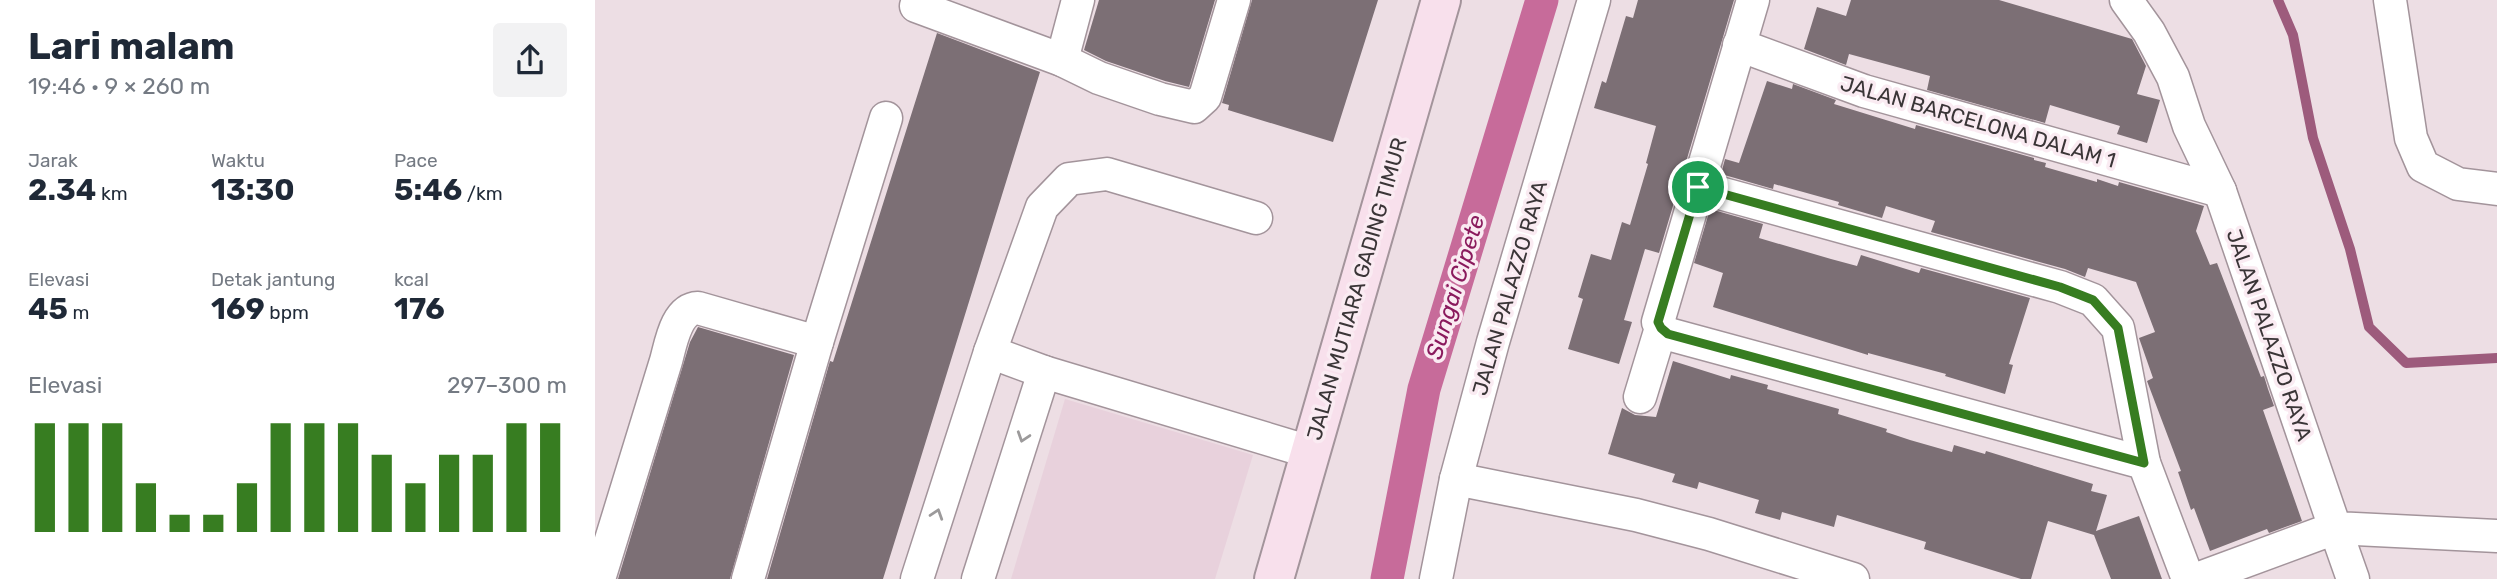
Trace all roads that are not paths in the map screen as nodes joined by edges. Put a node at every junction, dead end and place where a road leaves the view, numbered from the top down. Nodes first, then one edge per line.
1 (1078, 0) edge
2 (1234, 0) edge
3 (1441, 0) edge
4 (1594, 0) edge
5 (1753, 0) edge
6 (2126, 0) edge
7 (2390, 0) edge
8 (916, 6) dead end
9 (1739, 46) junction
10 (1062, 60) junction
11 (885, 118) dead end
12 (1698, 187) junction
13 (2497, 189) edge
14 (2220, 191) junction
15 (1256, 218) dead end
16 (1661, 328) junction
17 (817, 342) junction
18 (989, 352) junction
19 (1044, 372) junction
20 (1640, 397) dead end
21 (1310, 452) junction
22 (2144, 463) junction
23 (1456, 479) junction
24 (2335, 528) junction
25 (2496, 540) edge
26 (599, 579) edge
27 (748, 579) edge
28 (917, 579) edge
29 (978, 579) edge
30 (1274, 579) edge
31 (1436, 579) edge
32 (1853, 579) edge
33 (2188, 579) edge
34 (2197, 579) edge
35 (2353, 579) edge

1 - 10 street
2 - 10 street
3 - 21 main road, JALAN MUTIARA GADING TIMUR
4 - 23 street, JALAN PALAZZO RAYA
5 - 9 street
6 - 14 street, JALAN PALAZZO RAYA
7 - 13 street
8 - 10 street
9 - 12 street
9 - 14 street, JALAN BARCELONA DALAM 1
11 - 17 street
12 - 16 street
12 - 22 street
14 - 24 street, JALAN PALAZZO RAYA
15 - 18 street
16 - 20 street
16 - 22 street
17 - 26 street
17 - 27 street
18 - 19 street
28 -> 18 street
19 - 21 street
19 -> 29 street
21 - 30 main road, JALAN MUTIARA GADING TIMUR
22 - 33 street
23 - 31 street, JALAN PALAZZO RAYA
23 - 32 street
24 - 25 street
24 - 34 street
24 - 35 street, JALAN PALAZZO RAYA

